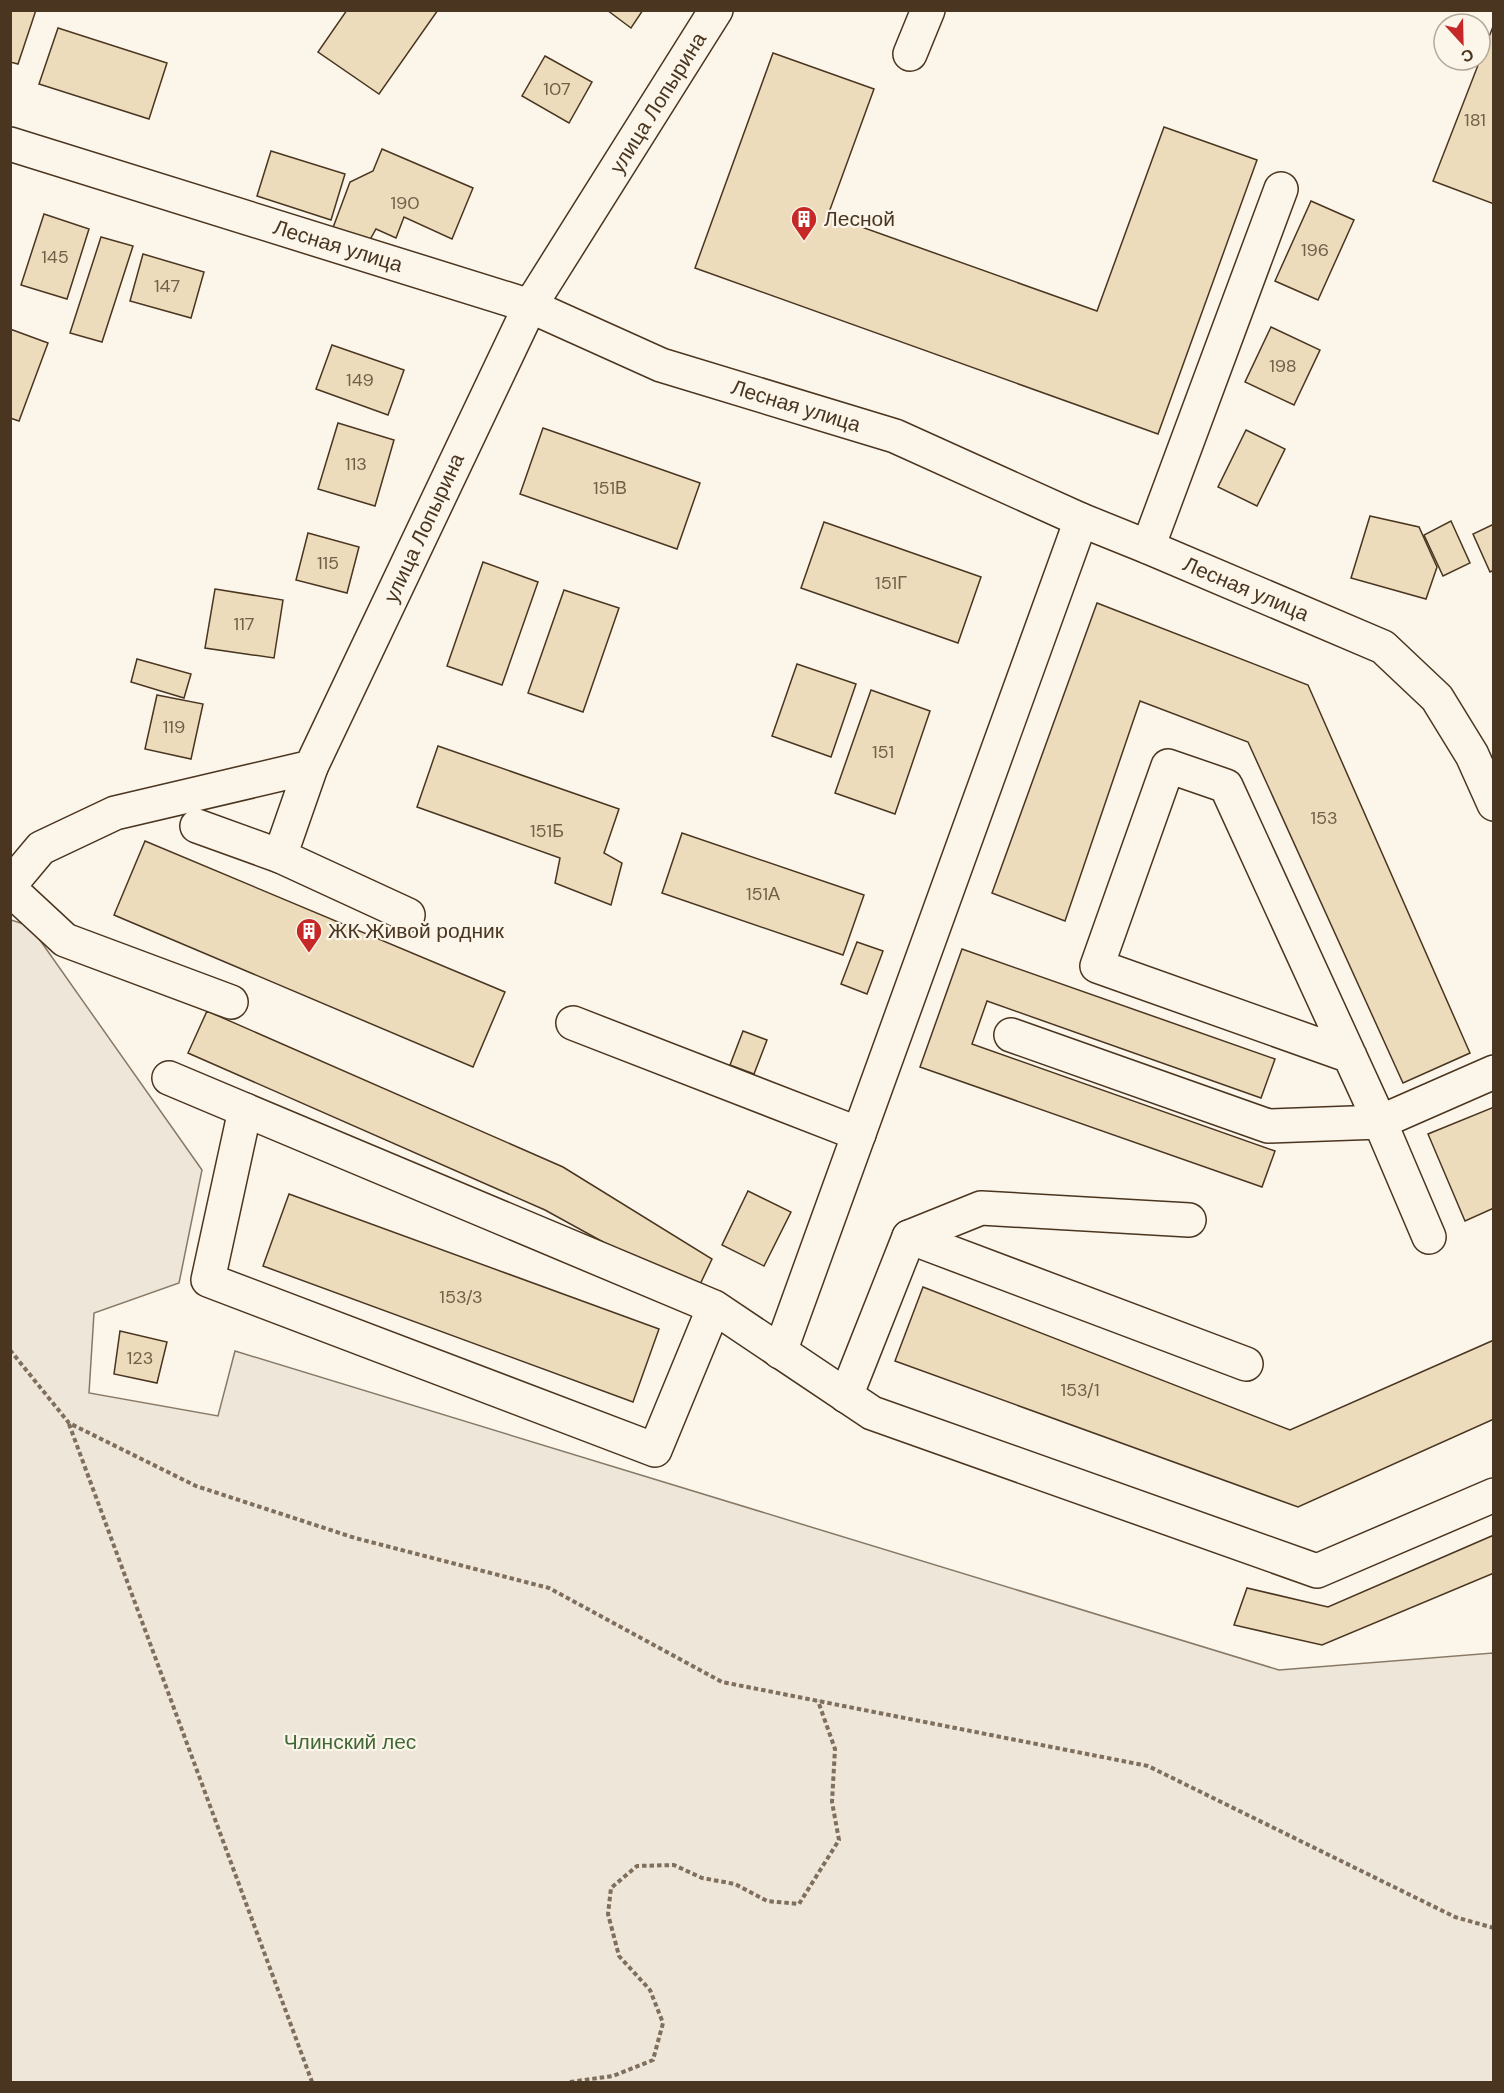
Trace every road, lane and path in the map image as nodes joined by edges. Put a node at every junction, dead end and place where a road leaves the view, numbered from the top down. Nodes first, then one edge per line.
1 (716, 10) edge
2 (928, 10) edge
3 (910, 54) dead end
4 (10, 144) edge
5 (1281, 189) dead end
6 (530, 306) junction
7 (1081, 520) junction
8 (1148, 547) junction
9 (1483, 750) edge
10 (311, 767) junction
11 (1494, 804) edge
12 (197, 826) dead end
13 (280, 856) junction
14 (10, 887) edge
15 (408, 915) dead end
16 (231, 1002) dead end
17 (573, 1023) dead end
18 (1011, 1035) dead end
19 (1350, 1056) junction
20 (1494, 1072) edge
21 (169, 1078) dead end
22 (245, 1110) junction
23 (1380, 1122) junction
24 (859, 1134) junction
25 (1189, 1220) dead end
26 (909, 1237) junction
27 (1429, 1237) dead end
28 (714, 1308) junction
29 (10, 1350) edge
30 (780, 1352) junction
31 (1246, 1364) dead end
32 (846, 1396) junction
33 (69, 1424) junction
34 (1494, 1495) edge
35 (818, 1701) junction
36 (1494, 1928) edge
37 (312, 2082) edge
38 (570, 2082) edge

1 - 6 street, улица Лопырина
2 - 3 street
4 - 6 street, Лесная улица
5 - 8 street
6 - 7 street, Лесная улица
6 - 10 street, улица Лопырина
7 - 8 street, Лесная улица
7 - 24 street
8 - 9 street, Лесная улица
9 - 11 street, Лесная улица
10 - 13 street, улица Лопырина
10 - 14 street
12 - 13 street
13 - 15 street
14 - 16 street
17 - 24 street
18 - 23 street
19 - 19 street
19 - 23 street
20 - 23 street
21 - 22 street
22 - 28 street
22 - 28 street
23 - 27 street
24 - 30 street
25 - 26 street
26 - 31 street
26 - 32 street
28 - 30 street
29 - 33 path
30 - 32 street
32 - 34 street
33 - 35 path
33 - 37 path
35 - 36 path
35 - 38 path

